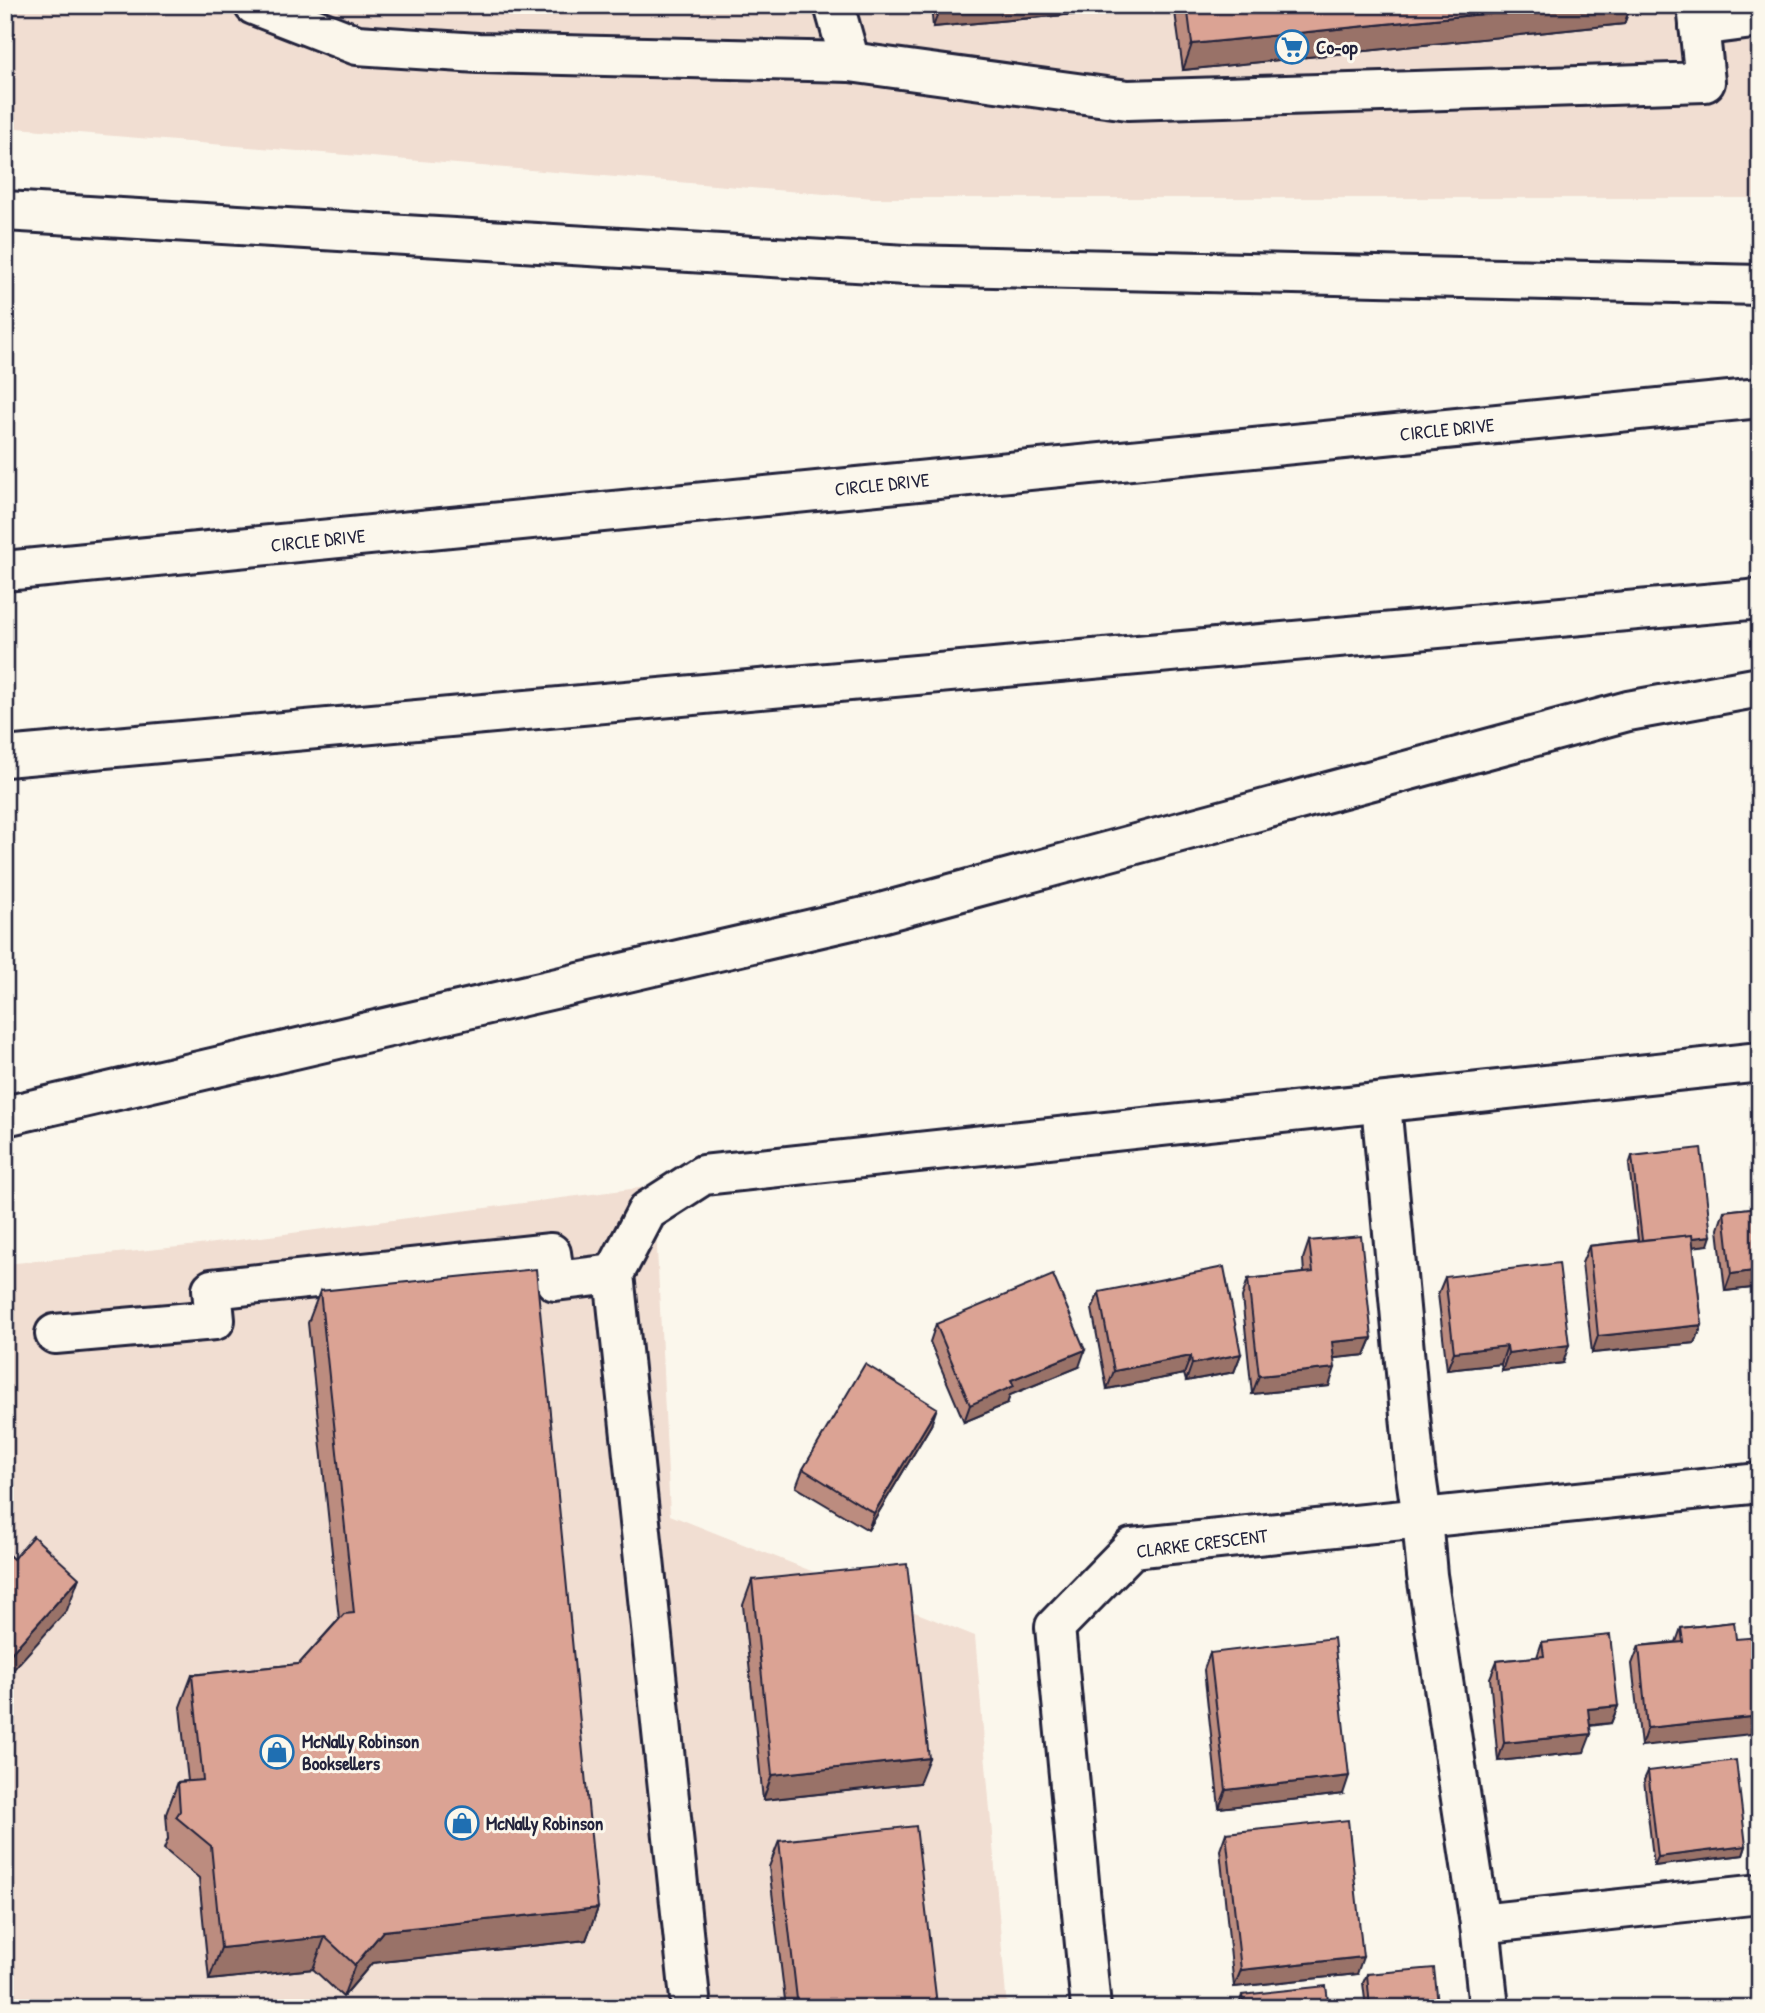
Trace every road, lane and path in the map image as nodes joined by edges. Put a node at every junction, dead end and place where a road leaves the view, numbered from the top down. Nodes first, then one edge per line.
1 (254, 5) edge
2 (834, 5) edge
3 (1698, 15) edge
4 (1760, 18) edge
5 (850, 62) junction
6 (5, 211) edge
7 (1760, 285) edge
8 (1760, 398) edge
9 (5, 571) edge
10 (1760, 599) edge
11 (1760, 687) edge
12 (5, 757) edge
13 (1760, 1062) edge
14 (1381, 1104) junction
15 (5, 1116) edge
16 (614, 1274) junction
17 (55, 1334) dead end
18 (1760, 1483) edge
19 (1422, 1518) junction
20 (1760, 1894) edge
21 (1480, 1924) junction
22 (691, 2008) edge
23 (1091, 2008) edge
24 (1489, 2008) edge

1 - 5 main road
2 - 5 main road
3 - 4 main road
3 - 5 main road
6 - 7 main road
8 - 9 main road, CIRCLE DRIVE
10 - 12 main road
11 - 15 main road
13 - 14 main road
14 - 16 main road
14 - 19 main road
16 - 17 main road
16 - 22 main road
18 - 19 main road, CLARKE CRESCENT
19 - 21 main road
19 - 23 main road, CLARKE CRESCENT
20 - 21 main road
21 - 24 main road

